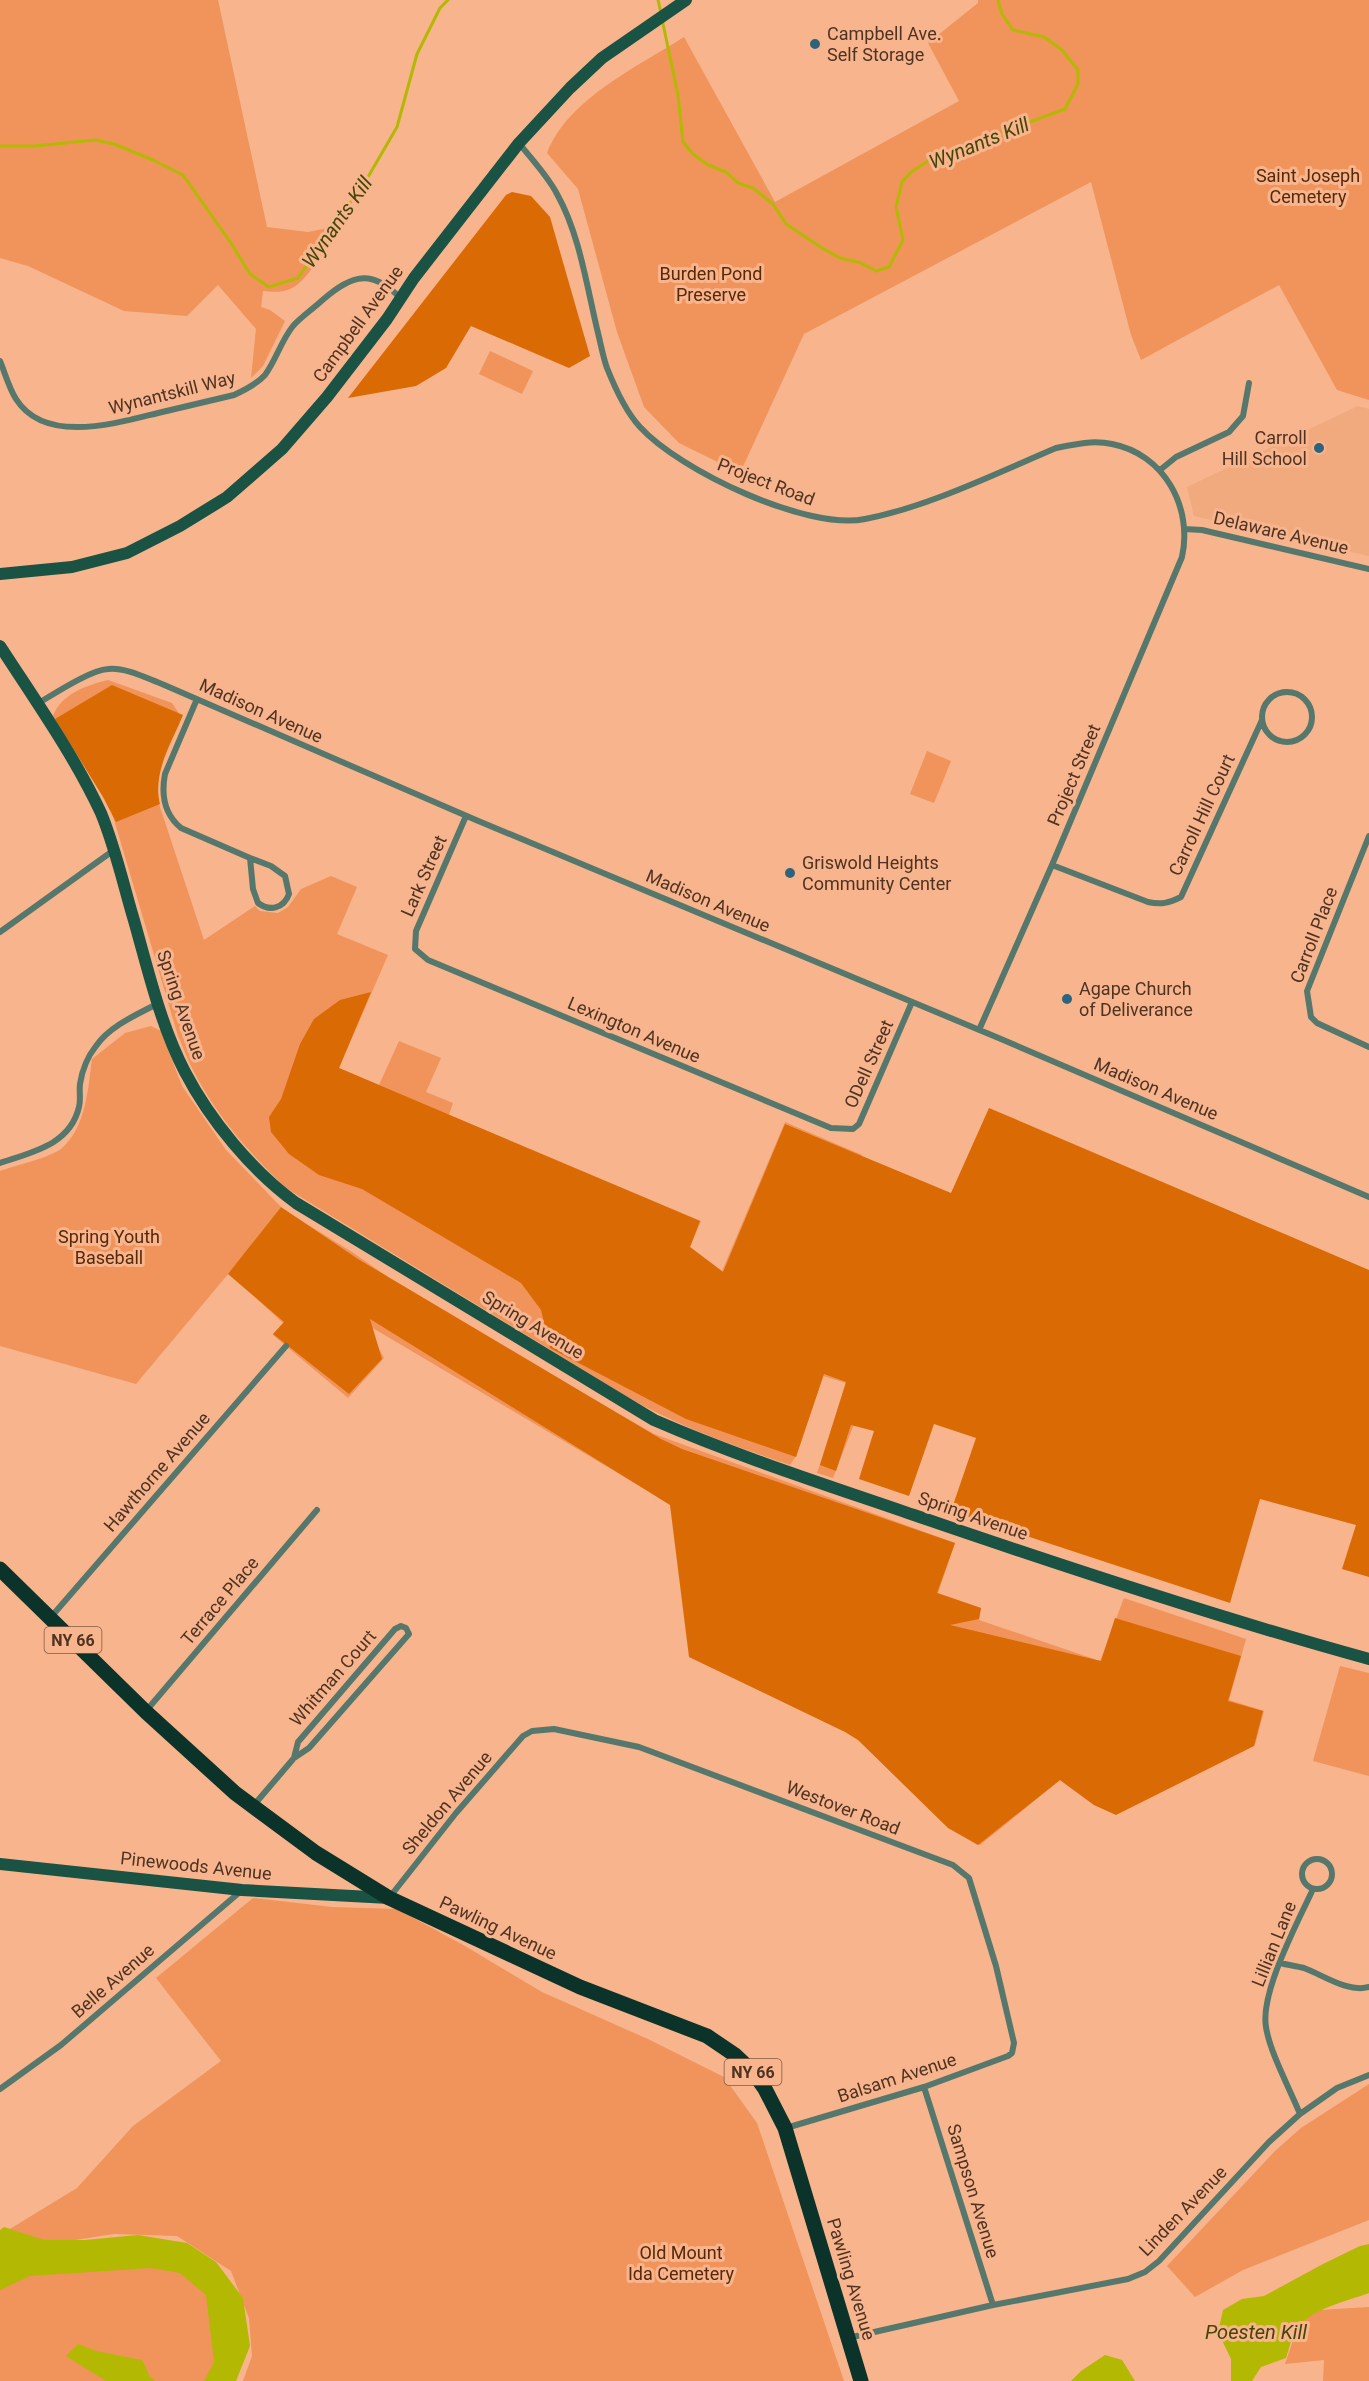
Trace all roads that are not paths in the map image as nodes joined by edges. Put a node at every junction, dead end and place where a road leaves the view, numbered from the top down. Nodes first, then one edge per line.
1 (684, 2) edge
2 (519, 143) junction
3 (400, 298) junction
4 (0, 361) edge
5 (1249, 383) dead end
6 (1160, 470) junction
7 (1185, 529) junction
8 (1369, 569) edge
9 (0, 574) edge
10 (0, 646) edge
11 (197, 699) junction
12 (37, 704) junction
13 (1263, 720) junction
14 (466, 816) junction
15 (1369, 836) edge
16 (114, 850) junction
17 (250, 858) junction
18 (1052, 865) junction
19 (0, 932) edge
20 (415, 949) joint
21 (912, 1002) junction
22 (158, 1004) junction
23 (979, 1030) junction
24 (1369, 1047) edge
25 (845, 1130) joint
26 (0, 1163) edge
27 (1369, 1197) edge
28 (286, 1346) dead end
29 (317, 1510) dead end
30 (0, 1569) edge
31 (50, 1618) junction
32 (1369, 1659) edge
33 (146, 1712) junction
34 (532, 1731) joint
35 (294, 1758) junction
36 (252, 1807) junction
37 (0, 1864) edge
38 (1313, 1889) junction
39 (242, 1890) junction
40 (389, 1898) junction
41 (1280, 1963) junction
42 (1369, 1987) edge
43 (1013, 2048) joint
44 (1369, 2074) edge
45 (924, 2087) junction
46 (0, 2089) edge
47 (1300, 2114) junction
48 (785, 2128) junction
49 (993, 2305) junction
50 (847, 2338) junction
51 (861, 2381) edge

1 - 2 street, Campbell Avenue
2 - 3 street, Campbell Avenue
2 - 6 street, Project Road
3 - 4 street, Wynantskill Way
3 - 9 street, Campbell Avenue
5 - 6 street
6 - 7 street, Project Road
7 - 8 street, Delaware Avenue
7 - 18 street, Project Street
10 - 12 street, Spring Avenue
11 - 12 street, Madison Avenue
11 - 14 street, Madison Avenue
11 - 17 street
12 - 16 street, Spring Avenue
13 - 13 street, Carroll Hill Court
13 - 18 street, Carroll Hill Court
14 - 20 street, Lark Street
14 - 21 street, Madison Avenue
15 - 24 street, Carroll Place
16 - 19 street
16 - 22 street, Spring Avenue
17 - 17 street
18 - 23 street, Project Street
20 - 25 street, Lexington Avenue
21 - 23 street, Madison Avenue
21 - 25 street, ODell Street
22 - 26 street
22 - 32 street, Spring Avenue
23 - 27 street, Madison Avenue
28 - 31 street, Hawthorne Avenue
29 - 33 street, Terrace Place
30 - 31 main road, Pawling Avenue / NY 66
31 - 33 main road, Pawling Avenue / NY 66
33 - 36 main road, Pawling Avenue / NY 66
34 - 40 street, Sheldon Avenue
34 - 43 street, Westover Road
35 - 35 street, Whitman Court
35 - 36 street, Whitman Court
36 - 40 main road, Pawling Avenue / NY 66
37 - 39 street, Pinewoods Avenue
38 - 38 street, Lillian Lane
38 - 41 street, Lillian Lane
39 - 40 street, Pinewoods Avenue
39 - 46 street, Belle Avenue
40 - 48 main road, Pawling Avenue / NY 66
41 - 42 street
41 - 47 street, Lillian Lane
43 - 45 street, Balsam Avenue
44 - 47 street, Linden Avenue
45 - 48 street, Balsam Avenue
45 - 49 street, Sampson Avenue
47 - 49 street, Linden Avenue
48 - 50 main road, Pawling Avenue / NY 66
49 - 50 street, Linden Avenue
50 - 51 main road, Pawling Avenue / NY 66

